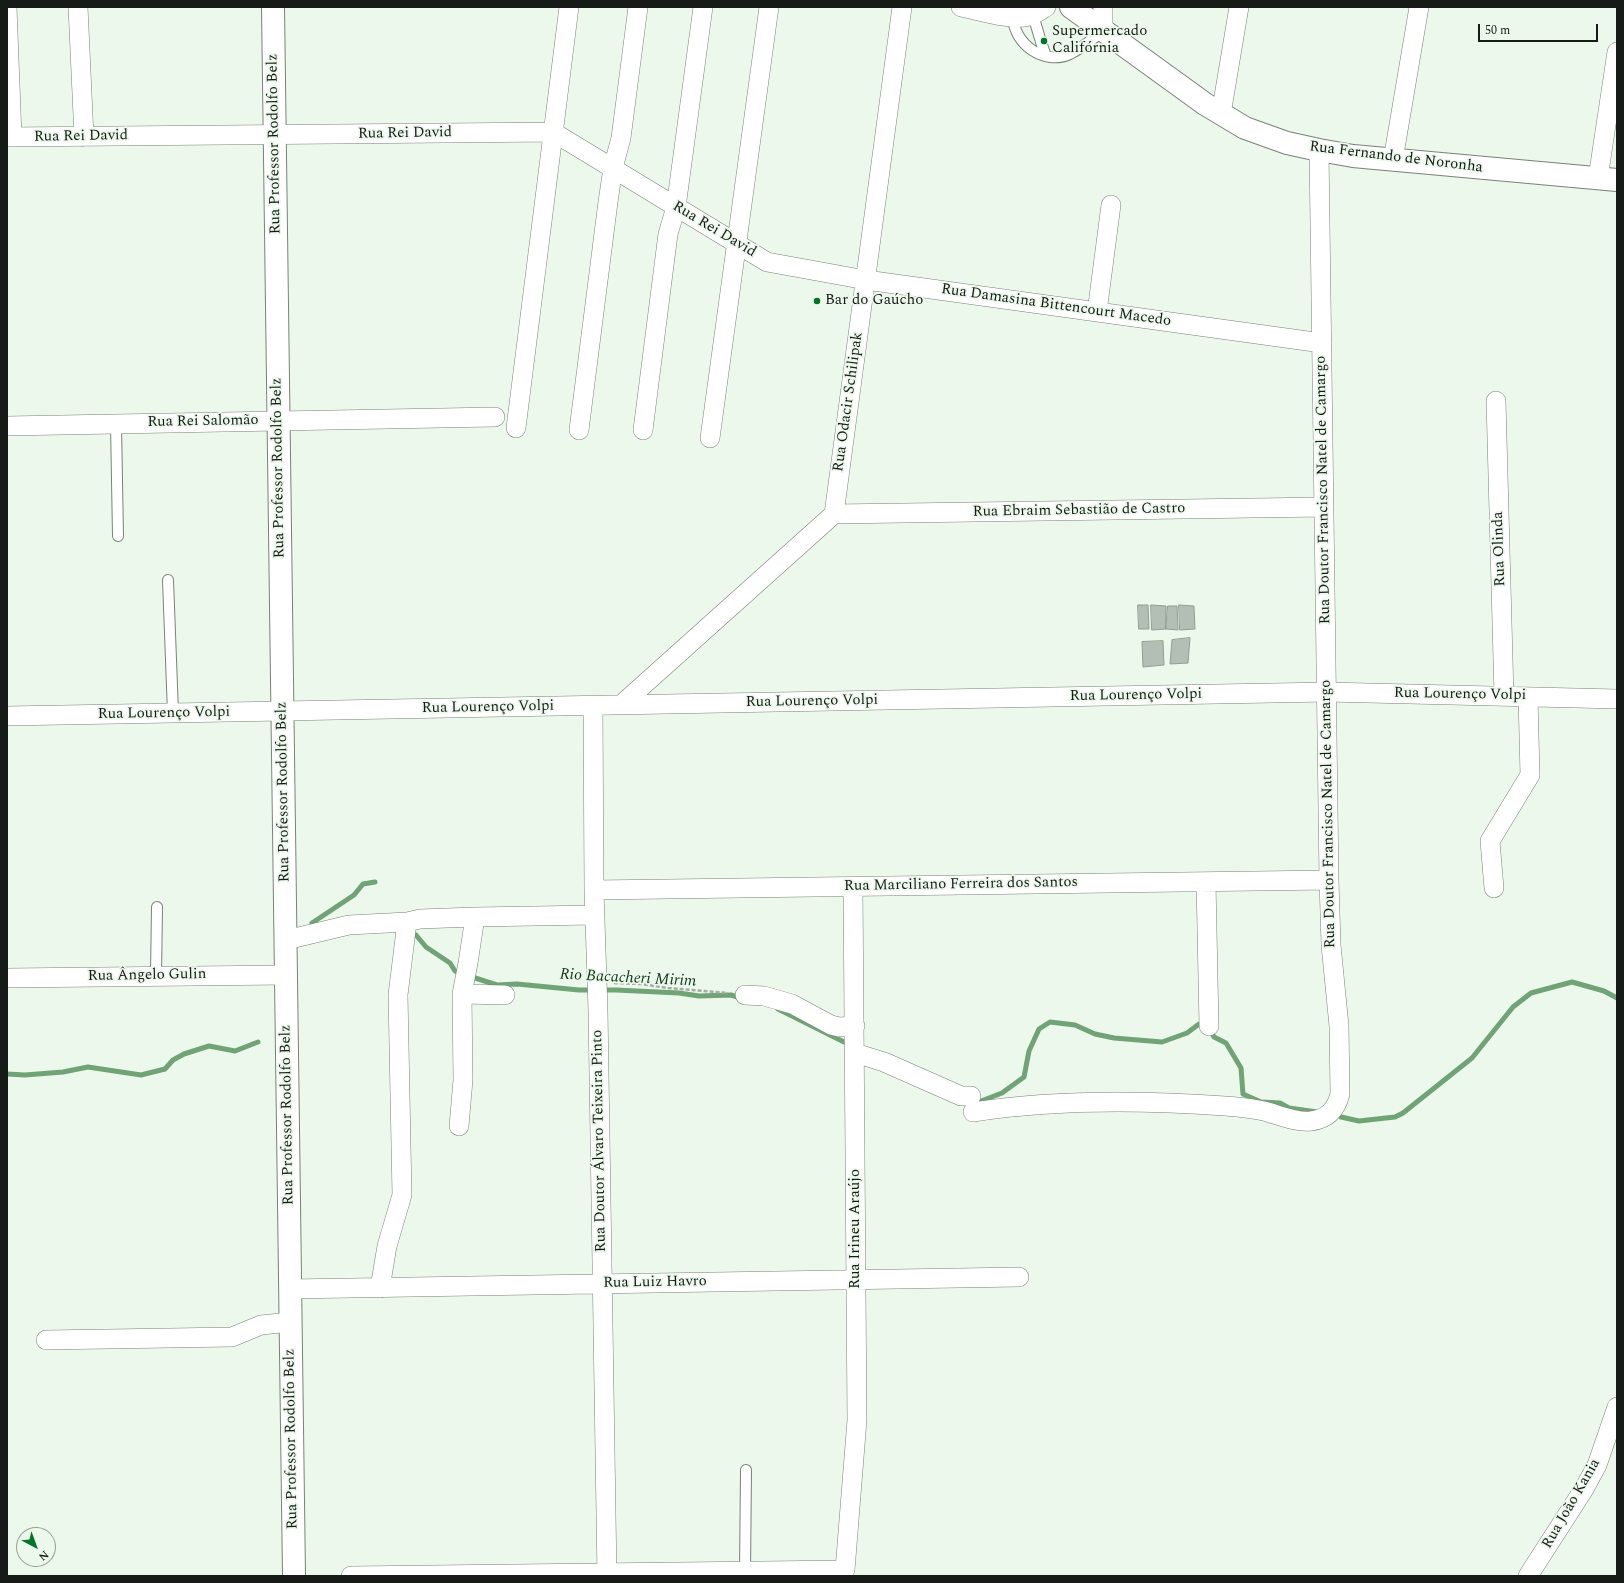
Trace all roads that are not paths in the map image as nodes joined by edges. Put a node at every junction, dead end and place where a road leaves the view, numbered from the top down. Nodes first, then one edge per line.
1 (7, 7) edge
2 (78, 7) edge
3 (273, 7) edge
4 (569, 7) edge
5 (638, 7) edge
6 (703, 7) edge
7 (769, 7) edge
8 (902, 7) edge
9 (961, 7) edge
10 (1071, 7) edge
11 (1103, 7) edge
12 (1239, 7) edge
13 (1419, 7) edge
14 (1039, 11) edge
15 (1013, 17) junction
16 (1103, 32) junction
17 (1617, 52) edge
18 (1046, 56) junction
19 (1221, 114) junction
20 (553, 132) junction
21 (275, 135) junction
22 (84, 136) junction
23 (9, 137) edge
24 (1319, 150) junction
25 (1394, 160) junction
26 (613, 168) junction
27 (1608, 179) edge
28 (1111, 205) dead end
29 (676, 207) junction
30 (736, 244) junction
31 (767, 262) joint
32 (866, 280) junction
33 (1097, 312) junction
34 (1322, 343) junction
35 (1496, 401) dead end
36 (495, 417) dead end
37 (279, 421) junction
38 (116, 424) junction
39 (7, 426) edge
40 (516, 428) dead end
41 (579, 430) dead end
42 (643, 430) dead end
43 (710, 438) dead end
44 (1324, 507) junction
45 (834, 514) junction
46 (118, 536) dead end
47 (168, 580) dead end
48 (1327, 692) junction
49 (1504, 696) junction
50 (1528, 697) junction
51 (1617, 699) edge
52 (621, 705) junction
53 (593, 706) junction
54 (282, 712) junction
55 (173, 713) junction
56 (7, 716) edge
57 (1329, 880) junction
58 (1206, 882) junction
59 (854, 887) junction
60 (1494, 888) dead end
61 (594, 890) junction
62 (157, 907) dead end
63 (595, 915) junction
64 (474, 917) junction
65 (407, 922) junction
66 (286, 940) junction
67 (286, 974) junction
68 (156, 976) junction
69 (7, 978) edge
70 (462, 994) junction
71 (504, 995) dead end
72 (745, 995) road end
73 (854, 1026) junction
74 (1209, 1026) dead end
75 (855, 1053) junction
76 (459, 1126) dead end
77 (1019, 1277) dead end
78 (856, 1280) junction
79 (602, 1284) junction
80 (380, 1288) junction
81 (290, 1289) junction
82 (291, 1322) junction
83 (46, 1340) dead end
84 (1617, 1406) edge
85 (746, 1470) dead end
86 (745, 1572) junction
87 (607, 1575) edge
88 (294, 1576) edge
89 (351, 1576) edge
90 (1528, 1576) edge

1 - 23 street
2 - 22 street
3 - 21 street, Rua Professor Rodolfo Belz
4 - 20 street
5 - 26 street
6 - 29 street
7 - 30 street
8 - 32 street, Rua Odacir Schilipak
9 - 15 street
10 - 16 street, Rua Fernando de Noronha
11 - 16 street
12 - 19 street
13 - 25 street
14 - 15 street
14 - 18 lane
15 - 18 lane
16 - 18 lane
16 - 19 street, Rua Fernando de Noronha
17 - 27 street
19 - 24 street, Rua Fernando de Noronha
20 - 21 street, Rua Rei David
20 - 26 street, Rua Rei David
20 - 40 street
21 - 22 street, Rua Rei David
21 - 37 street, Rua Professor Rodolfo Belz
22 - 23 street, Rua Rei David
24 - 25 street, Rua Fernando de Noronha
24 - 34 street, Rua Doutor Francisco Natel de Camargo
25 - 27 street, Rua Fernando de Noronha
26 - 29 street, Rua Rei David
26 - 41 street
28 - 33 street
29 - 30 street, Rua Rei David
29 - 42 street
30 - 31 street, Rua Rei David
30 - 43 street
31 - 32 street, Rua Damasina Bittencourt Macedo
32 - 33 street, Rua Damasina Bittencourt Macedo
32 - 45 street, Rua Odacir Schilipak
33 - 34 street, Rua Damasina Bittencourt Macedo
34 - 44 street, Rua Doutor Francisco Natel de Camargo
35 - 49 street, Rua Olinda
36 - 37 street, Rua Rei Salomão
37 - 38 street, Rua Rei Salomão
37 - 54 street, Rua Professor Rodolfo Belz
38 - 39 street, Rua Rei Salomão
38 - 46 lane
44 - 45 street, Rua Ebraim Sebastião de Castro
44 - 48 street, Rua Doutor Francisco Natel de Camargo
45 - 52 street
47 - 55 lane
48 - 49 street, Rua Lourenço Volpi
48 - 52 street, Rua Lourenço Volpi
48 - 57 street, Rua Doutor Francisco Natel de Camargo
49 - 50 street, Rua Lourenço Volpi
50 - 51 street, Rua Lourenço Volpi
50 - 60 street
52 - 53 street, Rua Lourenço Volpi
53 - 54 street, Rua Lourenço Volpi
53 - 61 street, Rua Doutor Álvaro Teixeira Pinto
54 - 55 street, Rua Lourenço Volpi
54 - 66 street, Rua Professor Rodolfo Belz
55 - 56 street, Rua Lourenço Volpi
57 - 58 street, Rua Marciliano Ferreira dos Santos
57 - 75 street, Rua Doutor Francisco Natel de Camargo
58 - 59 street, Rua Marciliano Ferreira dos Santos
58 - 74 street
59 - 61 street, Rua Marciliano Ferreira dos Santos
59 - 73 street, Rua Irineu Araújo
61 - 63 street, Rua Doutor Álvaro Teixeira Pinto
62 - 68 lane
63 - 64 street
63 - 79 street, Rua Doutor Álvaro Teixeira Pinto
64 - 65 street
64 - 70 street
65 - 66 street
65 - 80 street
66 - 67 street, Rua Professor Rodolfo Belz
67 - 68 street, Rua Ângelo Gulin
67 - 81 street, Rua Professor Rodolfo Belz
68 - 69 street, Rua Ângelo Gulin
70 - 71 street
70 - 76 street
72 - 73 street
73 - 75 street, Rua Irineu Araújo
75 - 78 street, Rua Irineu Araújo
77 - 78 street, Rua Luiz Havro
78 - 79 street, Rua Luiz Havro
78 - 86 street, Rua Irineu Araújo
79 - 80 street, Rua Luiz Havro
79 - 87 street, Rua Doutor Álvaro Teixeira Pinto
80 - 81 street, Rua Luiz Havro
81 - 82 street, Rua Professor Rodolfo Belz
82 - 83 street
82 - 88 street, Rua Professor Rodolfo Belz
84 - 90 street, Rua João Kania
85 - 86 lane
86 - 87 street
87 - 89 street

